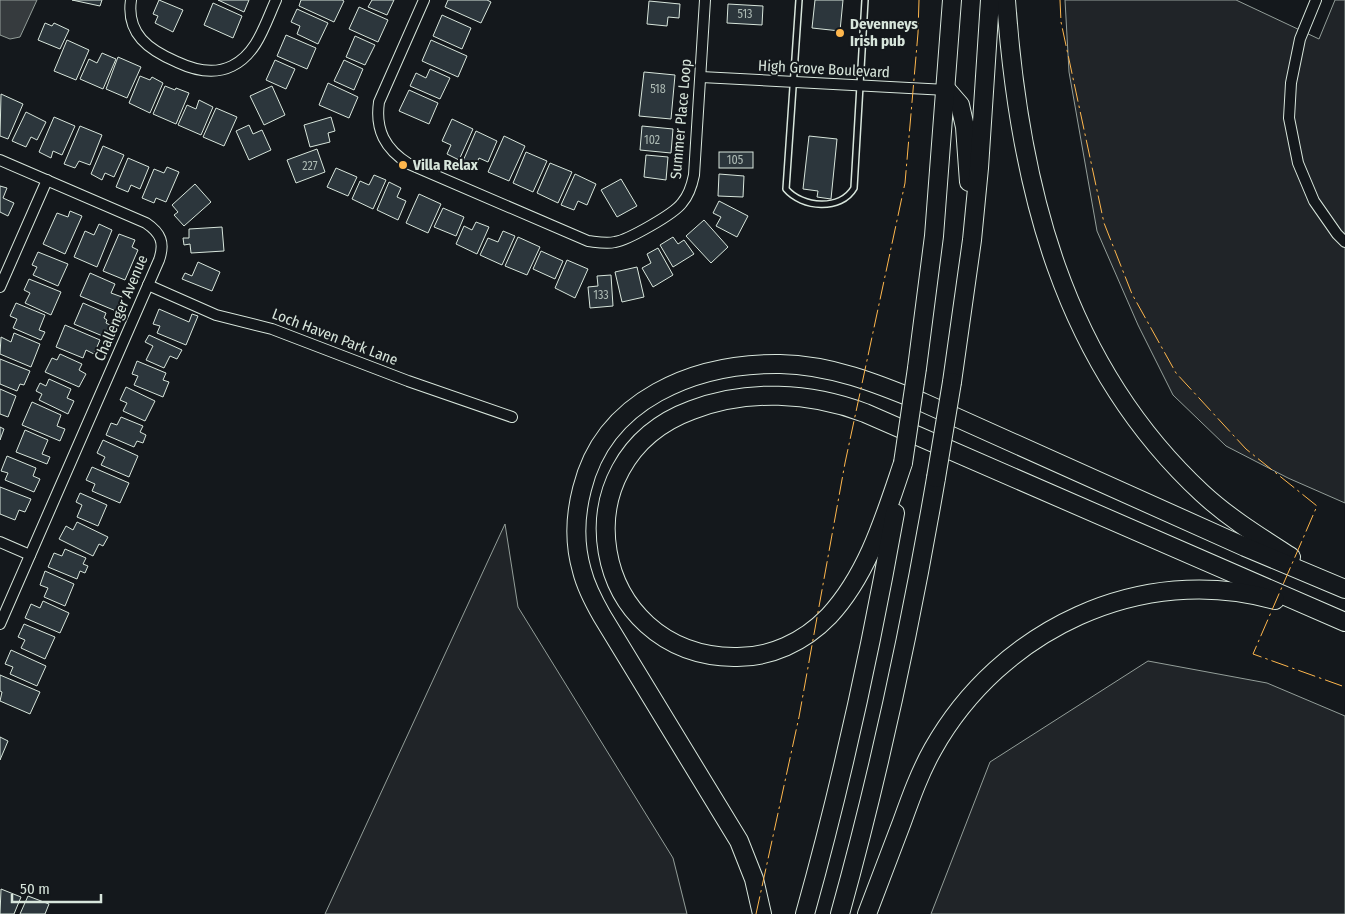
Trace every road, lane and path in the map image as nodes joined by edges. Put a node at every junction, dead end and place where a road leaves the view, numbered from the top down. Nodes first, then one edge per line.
1 (131, 0) edge
2 (276, 0) edge
3 (424, 0) edge
4 (705, 0) edge
5 (799, 0) edge
6 (865, 0) edge
7 (952, 0) edge
8 (990, 0) edge
9 (1006, 0) edge
10 (1316, 0) edge
11 (701, 77) junction
12 (794, 82) junction
13 (860, 85) junction
14 (947, 90) junction
15 (0, 160) edge
16 (47, 180) junction
17 (972, 240) junction
18 (1345, 242) edge
19 (148, 285) junction
20 (0, 288) edge
21 (512, 416) dead end
22 (903, 463) junction
23 (0, 542) edge
24 (30, 555) junction
25 (1338, 586) edge
26 (1345, 623) edge
27 (0, 624) edge
28 (762, 914) edge
29 (805, 914) edge
30 (840, 914) edge
31 (867, 914) edge

1 - 2 street
3 - 11 street, Summer Place Loop
4 - 11 street, Summer Place Loop
5 - 12 lane
6 - 13 lane
7 - 14 highway
8 - 17 highway
9 - 25 highway
10 - 18 street
11 - 12 street, High Grove Boulevard
12 - 13 street, High Grove Boulevard
12 - 13 lane
13 - 14 street, High Grove Boulevard
14 - 17 highway
14 - 22 highway, bridge
15 - 16 street, Challenger Avenue
16 - 19 street, Challenger Avenue
16 - 20 street
17 - 30 highway, bridge
19 - 21 street, Loch Haven Park Lane
19 - 24 street, Challenger Avenue
22 - 26 highway
22 - 29 highway
23 - 24 street
24 - 27 street, Challenger Avenue
25 - 28 highway
26 - 31 highway

